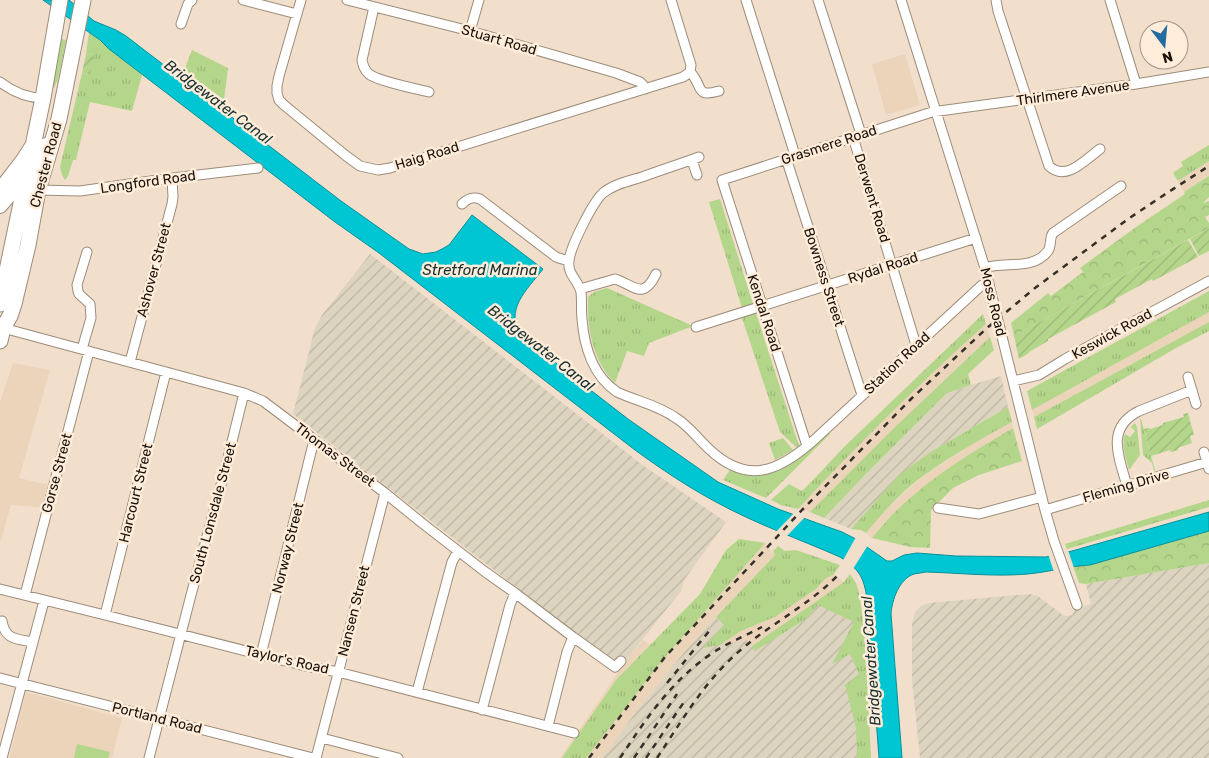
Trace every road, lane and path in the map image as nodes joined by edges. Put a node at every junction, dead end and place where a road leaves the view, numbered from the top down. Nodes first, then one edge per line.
1 (60, 0) edge
2 (83, 0) edge
3 (192, 0) edge
4 (243, 0) edge
5 (301, 0) edge
6 (347, 0) edge
7 (479, 0) edge
8 (670, 0) edge
9 (746, 0) edge
10 (818, 0) edge
11 (901, 0) edge
12 (996, 0) edge
13 (1110, 0) edge
14 (374, 7) junction
15 (297, 14) junction
16 (181, 24) dead end
17 (470, 31) junction
18 (690, 72) junction
19 (1209, 72) edge
20 (0, 82) edge
21 (1136, 84) junction
22 (65, 88) junction
23 (645, 89) junction
24 (719, 91) dead end
25 (429, 92) dead end
26 (43, 98) junction
27 (1028, 99) junction
28 (936, 111) junction
29 (59, 119) junction
30 (857, 136) junction
31 (34, 142) junction
32 (1100, 149) dead end
33 (791, 156) junction
34 (258, 168) dead end
35 (697, 175) dead end
36 (26, 176) junction
37 (172, 178) junction
38 (722, 180) joint
39 (1121, 186) dead end
40 (0, 190) edge
41 (38, 190) junction
42 (22, 198) junction
43 (462, 204) dead end
44 (0, 206) edge
45 (976, 238) junction
46 (87, 252) dead end
47 (569, 260) junction
48 (893, 265) junction
49 (985, 268) junction
50 (656, 274) dead end
51 (1209, 281) edge
52 (989, 283) junction
53 (826, 286) junction
54 (580, 289) junction
55 (0, 304) edge
56 (762, 306) junction
57 (696, 327) dead end
58 (1, 329) edge
59 (916, 345) junction
60 (86, 350) junction
61 (130, 362) junction
62 (166, 372) junction
63 (1188, 377) dead end
64 (1013, 380) junction
65 (1192, 390) junction
66 (244, 393) junction
67 (862, 395) junction
68 (1196, 404) dead end
69 (314, 440) junction
70 (807, 446) junction
71 (1204, 452) dead end
72 (1208, 466) edge
73 (1127, 486) junction
74 (385, 493) junction
75 (1042, 497) junction
76 (938, 508) dead end
77 (1045, 510) junction
78 (458, 551) junction
79 (0, 589) edge
80 (515, 593) junction
81 (25, 595) junction
82 (44, 601) junction
83 (1077, 605) dead end
84 (105, 614) junction
85 (2, 621) dead end
86 (181, 634) junction
87 (572, 637) junction
88 (33, 642) junction
89 (261, 655) junction
90 (621, 661) dead end
91 (338, 672) junction
92 (0, 678) edge
93 (21, 684) junction
94 (417, 692) junction
95 (482, 710) junction
96 (160, 719) junction
97 (548, 726) junction
98 (574, 733) dead end
99 (322, 738) junction
100 (2, 754) edge
101 (149, 758) edge
102 (315, 758) edge
103 (398, 758) edge

1 - 26 highway, Chester Road
2 - 22 highway, Chester Road
3 - 16 street
4 - 15 street
5 - 15 street, Haig Road
6 - 14 street, Stuart Road
7 - 17 street
8 - 18 street
9 - 33 street, Bowness Street
10 - 30 street, Derwent Road
11 - 28 street, Moss Road
12 - 27 street
13 - 21 street
14 - 17 street, Stuart Road
14 - 25 street
15 - 23 street, Haig Road
17 - 23 street, Stuart Road
18 - 23 street, Haig Road
18 - 24 street
19 - 21 street, Thirlmere Avenue
20 - 26 street
21 - 27 street, Thirlmere Avenue
22 - 26 highway
22 - 29 highway, Chester Road
26 - 31 highway, Chester Road
27 - 28 street, Thirlmere Avenue
27 - 32 street
28 - 30 street, Grasmere Road
28 - 45 street, Moss Road
29 - 36 main road
29 - 41 highway, Chester Road
30 - 33 street, Grasmere Road
30 - 48 street, Derwent Road
31 - 36 highway, Chester Road
31 - 40 main road
33 - 38 street, Grasmere Road
33 - 53 street, Bowness Street
34 - 37 street, Longford Road
35 - 47 street
36 - 42 highway, Chester Road
36 - 44 main road
37 - 41 street, Longford Road
37 - 61 street, Ashover Street
38 - 56 street, Kendal Road
39 - 49 street
41 - 42 highway
41 - 58 highway, Chester Road
42 - 55 highway, Chester Road
43 - 47 street
45 - 48 street, Rydal Road
45 - 49 street, Moss Road
46 - 60 street, Gorse Street
47 - 54 street
48 - 53 street, Rydal Road
48 - 59 street, Derwent Road
49 - 52 street, Moss Road
50 - 54 street
51 - 64 street, Keswick Road
52 - 59 street, Station Road
52 - 64 street, Moss Road
53 - 56 street, Rydal Road
53 - 67 street, Bowness Street
54 - 70 street, Station Road
56 - 57 street, Rydal Road
56 - 70 street, Kendal Road
58 - 60 street, Thomas Street
59 - 67 street, Station Road
60 - 61 street, Thomas Street
60 - 81 street, Gorse Street
61 - 62 street, Thomas Street
62 - 66 street, Thomas Street
62 - 84 street, Harcourt Street
63 - 65 street
64 - 75 street, Moss Road
65 - 68 street
65 - 73 street
66 - 69 street, Thomas Street
66 - 86 street, South Lonsdale Street
67 - 70 street, Station Road
69 - 74 street, Thomas Street
69 - 89 street, Norway Street
71 - 72 street, Fleming Drive
72 - 73 street, Fleming Drive
73 - 77 street, Fleming Drive
74 - 78 street, Thomas Street
74 - 91 street, Nansen Street
75 - 76 street
75 - 77 street, Moss Road
77 - 83 street, Moss Road
78 - 80 street, Thomas Street
78 - 94 street
79 - 81 street, Taylor's Road
80 - 87 street, Thomas Street
80 - 95 street
81 - 82 street, Taylor's Road
82 - 84 street, Taylor's Road
82 - 88 street
84 - 86 street, Taylor's Road
85 - 88 street
86 - 89 street, Taylor's Road
86 - 96 street, South Lonsdale Street
87 - 90 street, Thomas Street
87 - 97 street
88 - 93 street
89 - 91 street, Taylor's Road
91 - 94 street, Taylor's Road
91 - 99 street, Nansen Street
92 - 93 street, Portland Road
93 - 96 street, Portland Road
93 - 100 street
94 - 95 street, Taylor's Road
95 - 97 street, Taylor's Road
96 - 101 street, South Lonsdale Street
96 - 102 street, Portland Road
97 - 98 street, Taylor's Road
99 - 102 street, Nansen Street
99 - 103 street

